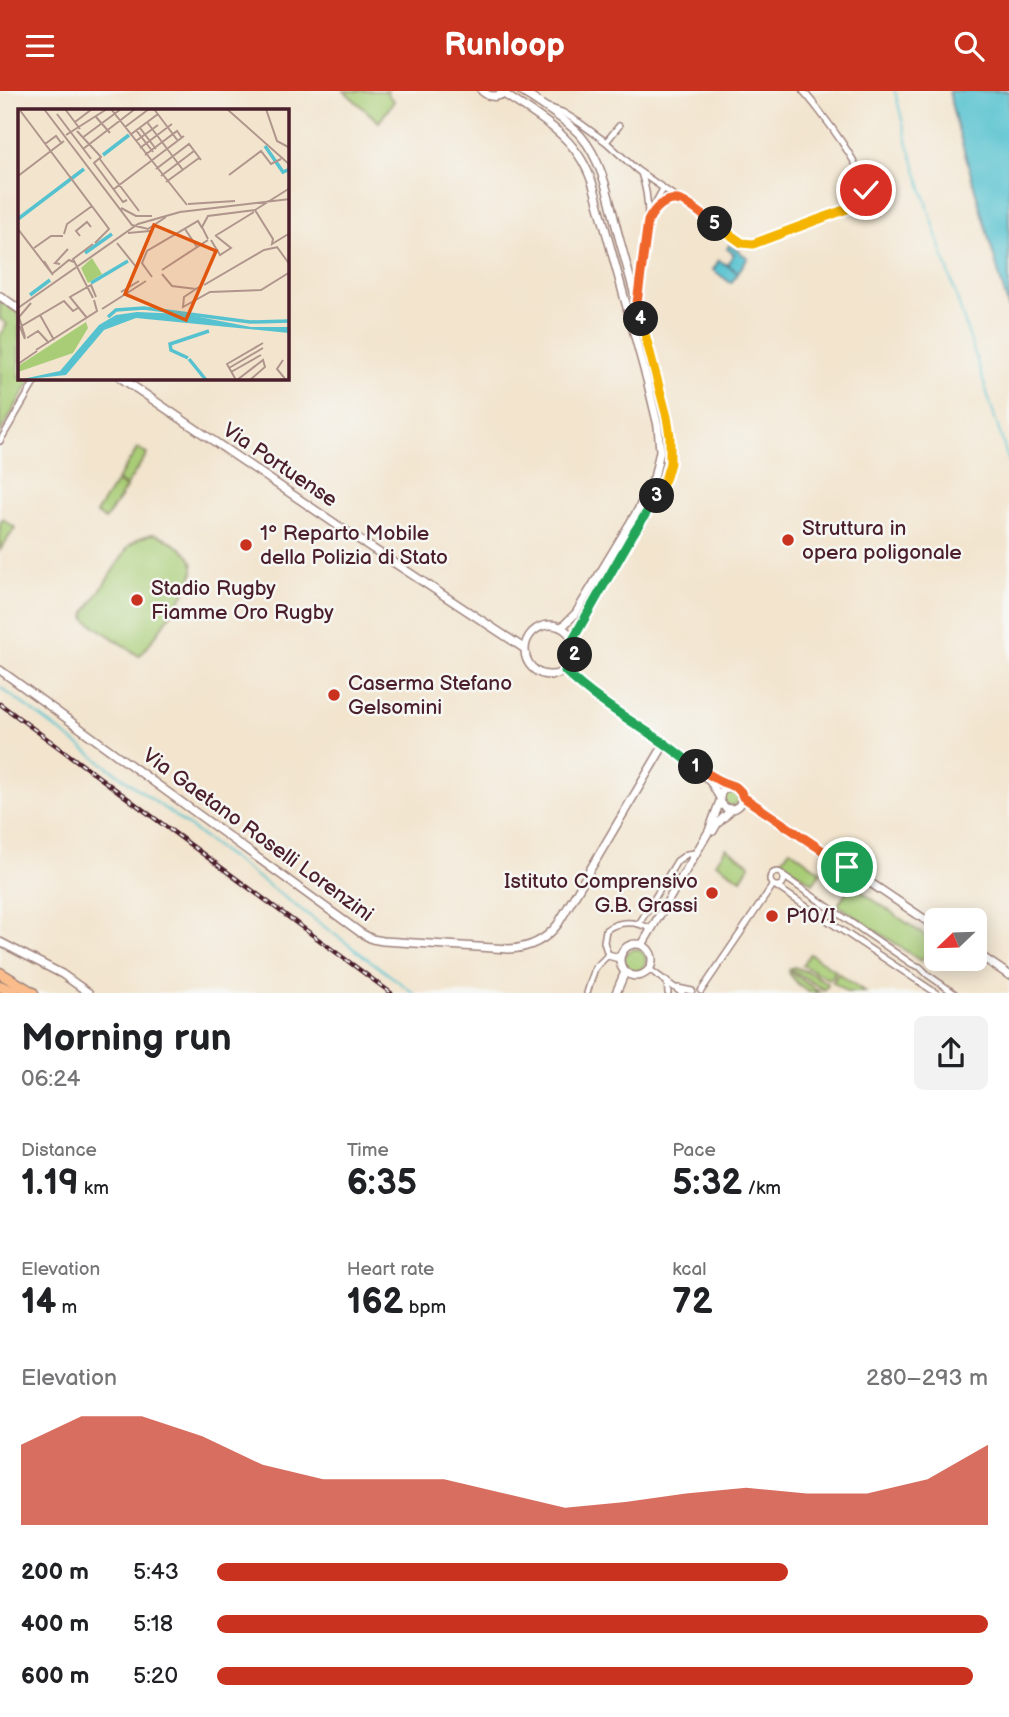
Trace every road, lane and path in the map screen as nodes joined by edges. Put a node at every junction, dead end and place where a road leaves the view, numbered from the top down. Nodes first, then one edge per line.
1 (482, 91) edge
2 (521, 91) edge
3 (803, 91) edge
4 (505, 92) edge
5 (542, 106) junction
6 (619, 126) dead end
7 (606, 142) junction
8 (640, 173) junction
9 (663, 189) junction
10 (681, 201) junction
11 (648, 221) junction
12 (0, 296) edge
13 (637, 303) junction
14 (18, 308) edge
15 (36, 380) edge
16 (124, 380) edge
17 (0, 441) edge
18 (562, 628) junction
19 (573, 639) junction
20 (525, 649) junction
21 (0, 670) edge
22 (565, 671) junction
23 (665, 743) junction
24 (699, 769) junction
25 (733, 787) junction
26 (743, 797) junction
27 (720, 799) junction
28 (735, 809) junction
29 (776, 819) junction
30 (702, 842) junction
31 (696, 853) junction
32 (783, 876) junction
33 (775, 886) junction
34 (924, 919) edge
35 (639, 924) junction
36 (651, 929) junction
37 (0, 942) edge
38 (642, 945) junction
39 (608, 955) junction
40 (620, 958) junction
41 (987, 960) edge
42 (917, 965) junction
43 (649, 969) junction
44 (923, 971) junction
45 (625, 972) junction
46 (0, 973) edge
47 (909, 975) junction
48 (1009, 975) edge
49 (916, 979) junction
50 (667, 981) junction
51 (0, 986) edge
52 (680, 990) edge
53 (691, 991) edge
54 (15, 992) edge
55 (33, 992) edge
56 (89, 992) edge
57 (587, 992) edge
58 (616, 992) edge
59 (668, 992) edge
60 (702, 992) edge
61 (936, 992) edge
62 (954, 992) edge

1 - 4 street
2 - 5 street
3 - 10 street
4 - 18 street
5 - 7 street
5 - 13 street
6 - 7 street
7 - 8 street
8 - 9 street
8 - 11 street
9 - 10 street
9 - 11 street
10 - 11 street
11 - 13 street
12 - 14 street
13 - 19 street
15 - 17 street
16 - 20 street, Via Portuense
18 - 19 street
18 - 20 street
19 - 22 street
20 - 22 street
21 - 23 street, Via Gaetano Roselli Lorenzini
22 - 23 street
23 - 24 street
24 - 25 street
24 - 27 street
25 - 26 street
25 - 27 street
26 - 28 street
26 - 29 street
27 - 28 street
27 - 30 street
28 - 29 street
28 - 30 street
29 - 34 street
30 - 31 street
31 - 35 street
31 - 36 street
32 - 33 street
32 - 33 street
32 - 42 street
33 - 47 street
33 - 60 street
35 - 36 street
35 - 39 street
36 - 38 street
37 - 56 street
38 - 40 street
38 - 43 street
39 - 40 street
39 - 57 street
40 - 45 street
41 - 48 street
42 - 44 street
42 - 47 street
43 - 45 street
43 - 50 street
44 - 49 street
44 - 62 street
45 - 58 street
46 - 55 highway
47 - 49 street
49 - 61 street
50 - 52 street
50 - 59 street
51 - 54 highway
52 - 53 street
53 - 60 street

